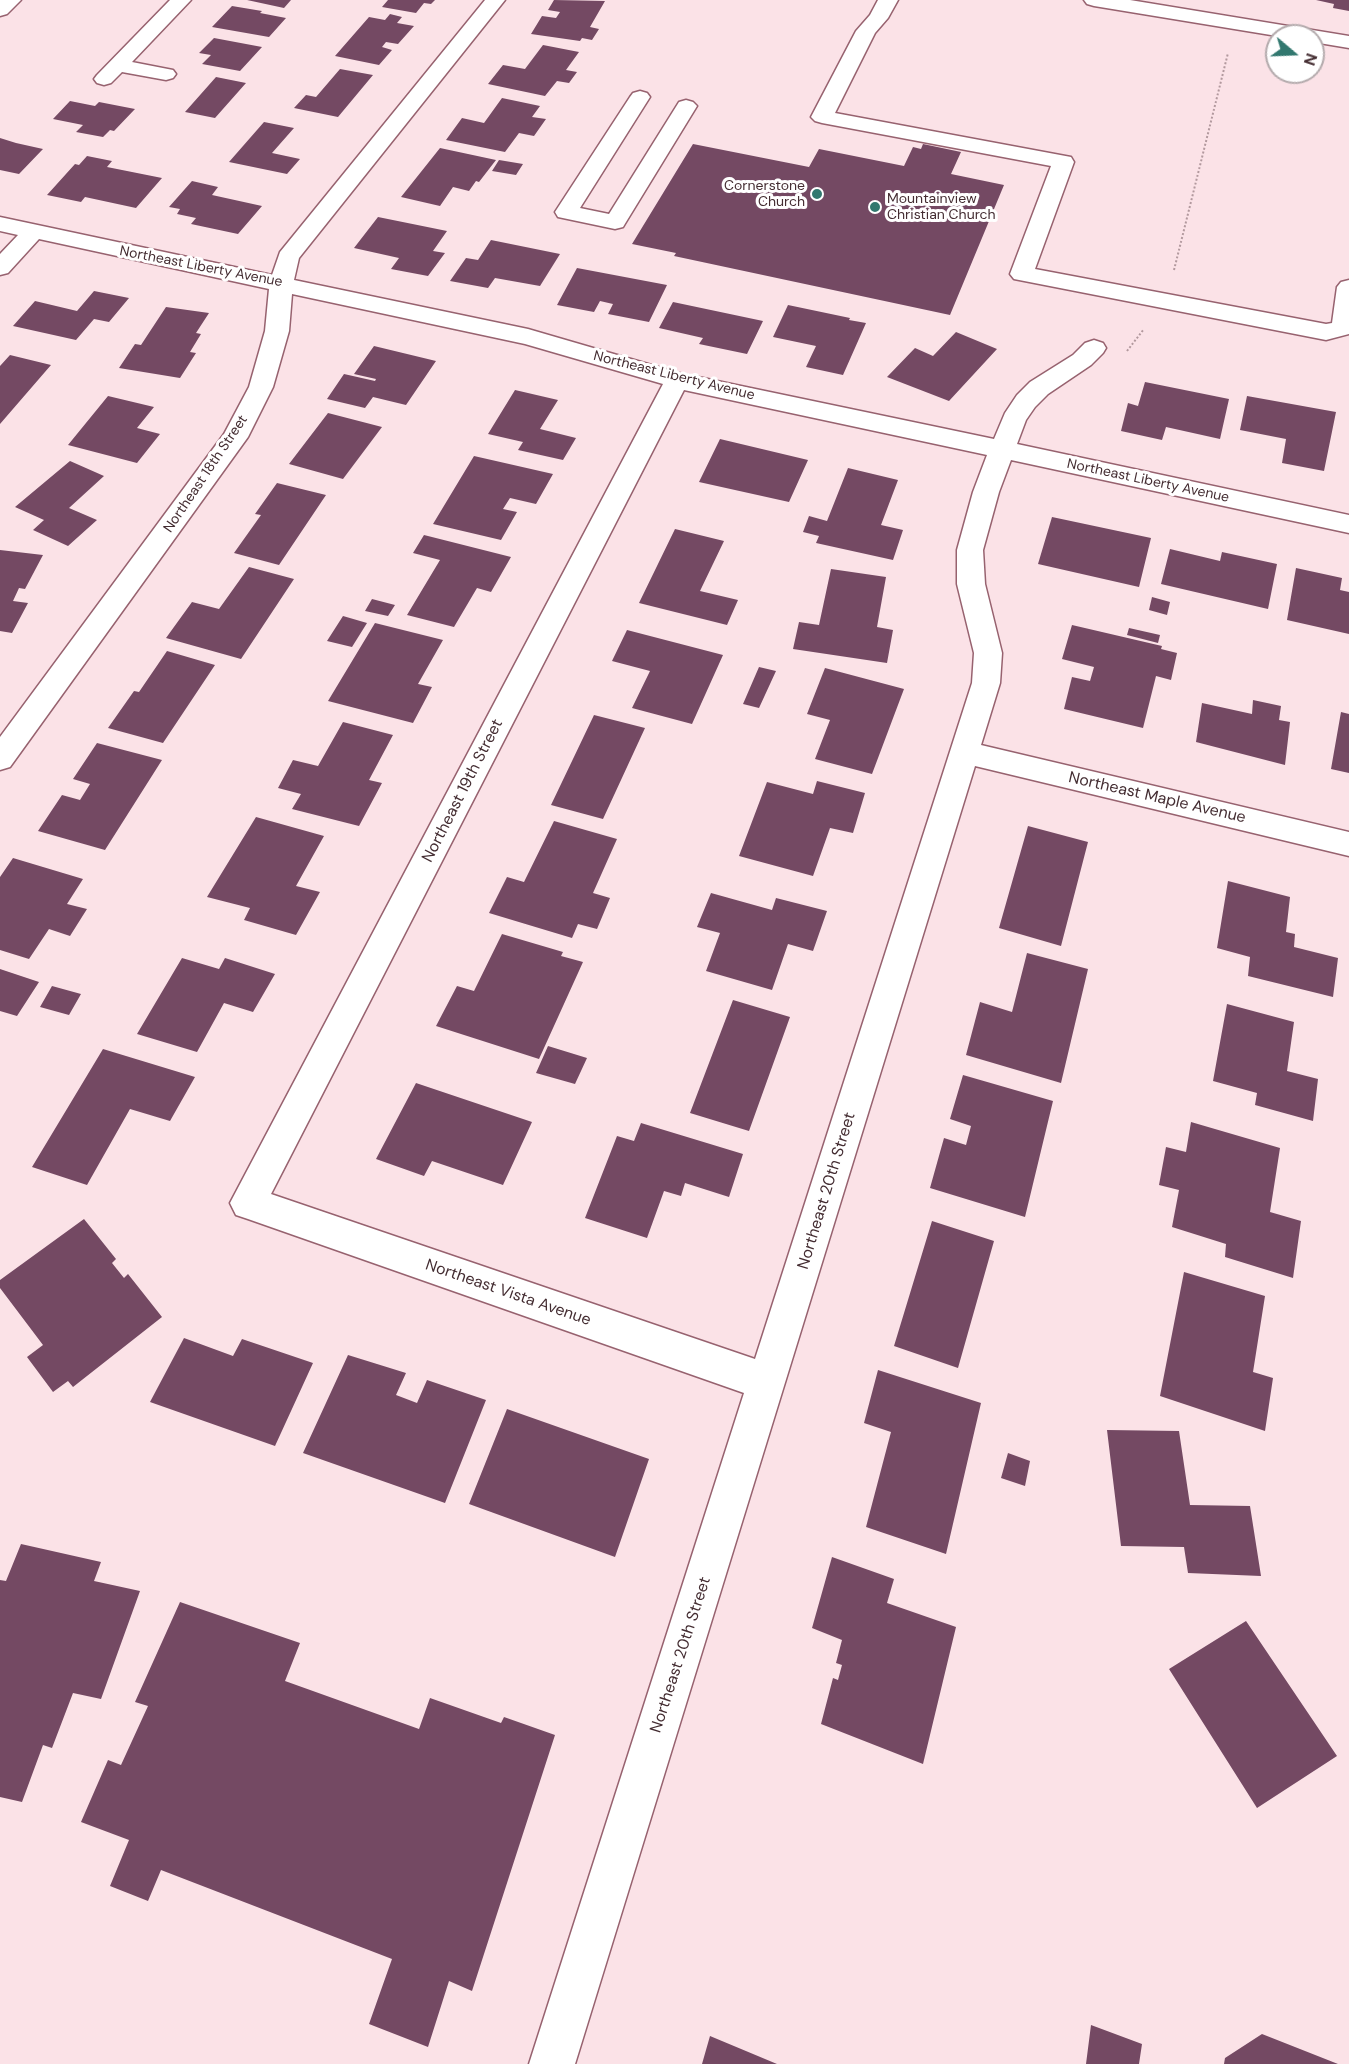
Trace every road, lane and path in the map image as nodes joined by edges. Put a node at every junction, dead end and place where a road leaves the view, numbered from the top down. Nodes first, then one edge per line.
1 (11, 0) edge
2 (181, 0) edge
3 (495, 0) edge
4 (888, 0) edge
5 (1094, 0) edge
6 (0, 10) edge
7 (1235, 23) junction
8 (1265, 28) edge
9 (1325, 38) edge
10 (1349, 42) edge
11 (166, 74) dead end
12 (640, 97) dead end
13 (686, 106) dead end
14 (0, 224) edge
15 (33, 232) junction
16 (0, 268) edge
17 (281, 283) junction
18 (1349, 287) edge
19 (1163, 301) junction
20 (1094, 348) joint
21 (677, 380) junction
22 (1001, 450) junction
23 (1349, 524) edge
24 (965, 752) junction
25 (0, 759) edge
26 (1349, 844) edge
27 (248, 1203) joint
28 (767, 1382) junction
29 (552, 2064) edge

1 - 6 street
2 - 11 street
3 - 17 street, Northeast 18th Street
4 - 19 street
5 - 7 street
7 - 8 street
7 - 19 path
9 - 10 street
12 - 13 street
14 - 15 street, Northeast Liberty Avenue
15 - 16 street
15 - 17 street, Northeast Liberty Avenue
17 - 21 street, Northeast Liberty Avenue
17 - 25 street, Northeast 18th Street
18 - 19 street
19 - 20 path
20 - 22 street, Northeast 20th Street
21 - 22 street, Northeast Liberty Avenue
21 - 27 street, Northeast 19th Street
22 - 23 street, Northeast Liberty Avenue
22 - 24 street, Northeast 20th Street
24 - 26 street, Northeast Maple Avenue
24 - 28 street, Northeast 20th Street
27 - 28 street, Northeast Vista Avenue
28 - 29 street, Northeast 20th Street

